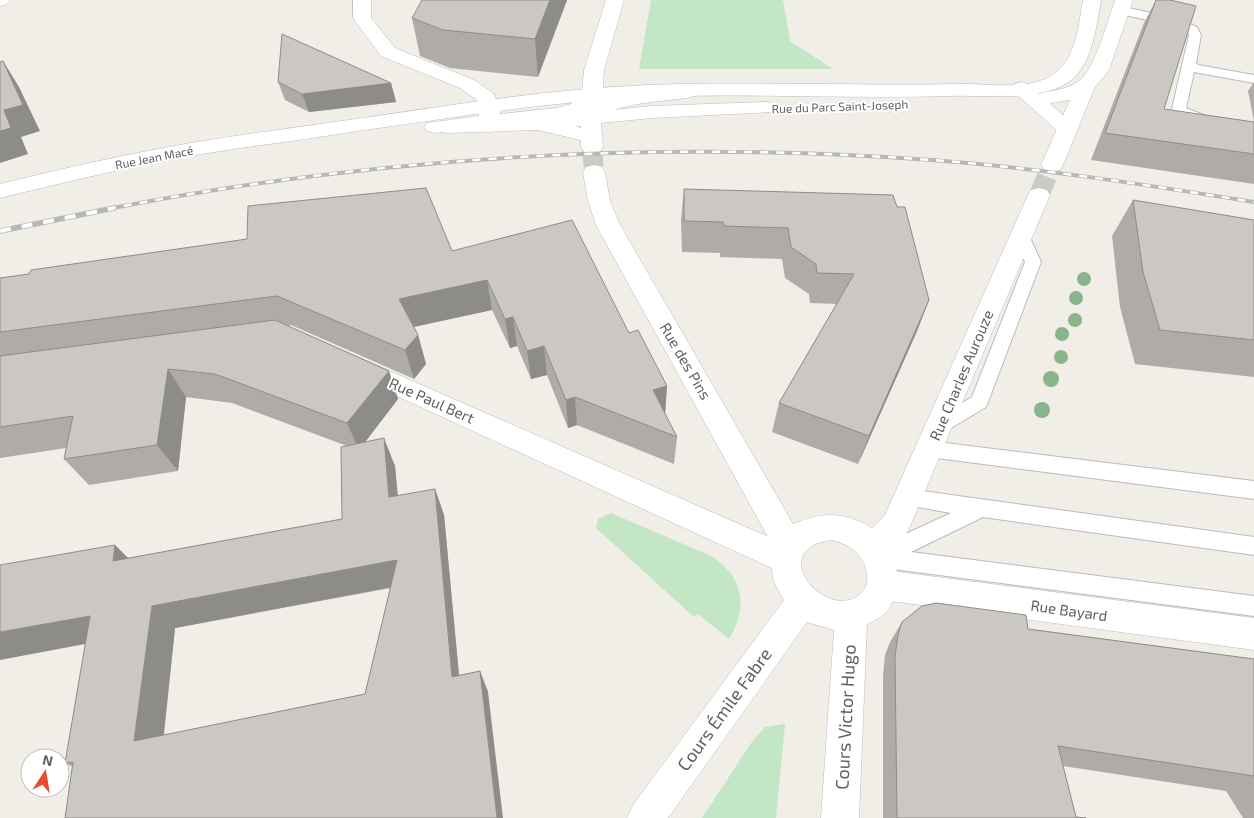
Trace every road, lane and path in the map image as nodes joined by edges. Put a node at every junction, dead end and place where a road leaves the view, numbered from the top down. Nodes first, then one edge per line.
1 (362, 0) edge
2 (615, 0) edge
3 (1092, 0) edge
4 (1122, 5) edge
5 (1189, 64) junction
6 (1254, 79) edge
7 (1086, 85) junction
8 (703, 90) junction
9 (592, 94) junction
10 (1028, 94) junction
11 (490, 118) junction
12 (537, 124) joint
13 (1254, 127) edge
14 (1068, 128) junction
15 (310, 132) junction
16 (592, 144) junction
17 (1052, 166) tunnel mouth
18 (0, 191) edge
19 (1039, 195) tunnel mouth
20 (337, 357) edge
21 (934, 438) junction
22 (1254, 490) edge
23 (908, 498) junction
24 (982, 508) junction
25 (1254, 546) edge
26 (788, 553) junction
27 (878, 563) junction
28 (803, 602) junction
29 (1254, 606) edge
30 (851, 615) junction
31 (1254, 634) edge
32 (646, 818) edge
33 (840, 818) edge

1 - 11 street
2 - 9 street, Rue des Pins
3 - 10 street, Rue du Parc Saint-Joseph
4 - 5 lane
4 - 7 street
5 - 6 lane
5 - 13 lane
7 - 10 street, Rue du Parc Saint-Joseph
7 - 14 street
8 - 9 street, Rue du Parc Saint-Joseph
8 - 10 street, Rue du Parc Saint-Joseph
8 - 16 street
9 - 11 street
9 - 16 street, Rue des Pins
10 - 14 street
10 - 16 street, Rue du Parc Saint-Joseph
11 - 12 street, Rue Jean Macé
11 - 15 street, Rue Jean Macé
11 - 15 street, Rue Jean Macé
12 - 16 street, Rue du Parc Saint-Joseph
14 - 17 street
15 - 18 street, Rue Jean Macé
16 - 26 street, Rue des Pins
19 - 21 street, Rue Charles Aurouze
20 - 26 street, Rue Paul Bert
21 - 22 lane
21 - 23 street, Rue Charles Aurouze
23 - 24 lane
23 - 27 street, Rue Charles Aurouze
24 - 25 lane
24 - 27 lane
26 - 27 street
26 - 28 street
27 - 29 lane
27 - 30 street
27 - 31 street, Rue Bayard
28 - 30 street
28 - 32 street, Cours Émile Fabre
30 - 33 street, Cours Victor Hugo

